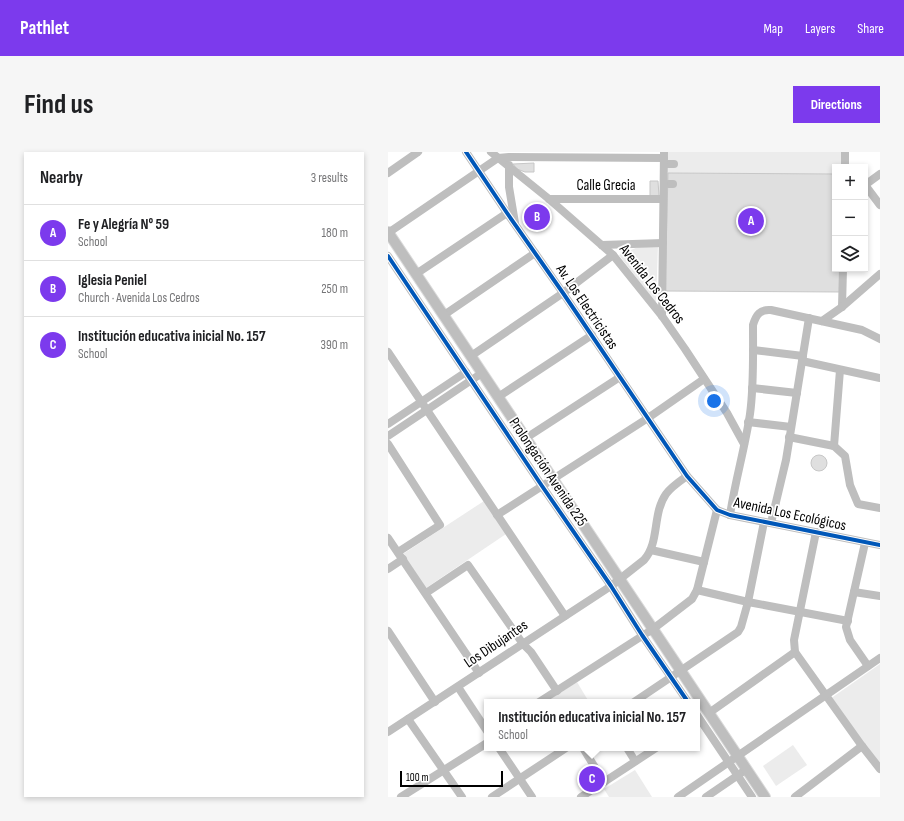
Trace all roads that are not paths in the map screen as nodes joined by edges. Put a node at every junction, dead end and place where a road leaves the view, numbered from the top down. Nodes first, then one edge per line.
1 (418, 152) edge
2 (466, 152) edge
3 (491, 152) edge
4 (845, 152) edge
5 (509, 154) edge
6 (498, 158) junction
7 (668, 159) edge
8 (845, 164) edge
9 (509, 168) junction
10 (479, 172) junction
11 (388, 173) edge
12 (880, 174) edge
13 (868, 183) edge
14 (868, 189) edge
15 (549, 199) junction
16 (663, 199) junction
17 (880, 206) edge
18 (507, 213) junction
19 (516, 226) junction
20 (388, 233) edge
21 (663, 243) junction
22 (602, 245) junction
23 (535, 253) junction
24 (613, 255) junction
25 (388, 256) edge
26 (392, 268) edge
27 (843, 272) edge
28 (416, 274) junction
29 (880, 274) edge
30 (563, 293) junction
31 (842, 307) junction
32 (444, 315) junction
33 (662, 316) junction
34 (809, 318) junction
35 (822, 320) junction
36 (592, 335) junction
37 (879, 338) edge
38 (753, 350) junction
39 (388, 352) edge
40 (471, 356) junction
41 (803, 359) junction
42 (840, 370) junction
43 (466, 372) junction
44 (482, 373) junction
45 (620, 377) junction
46 (880, 378) edge
47 (471, 380) junction
48 (704, 380) junction
49 (752, 388) junction
50 (797, 393) junction
51 (498, 397) junction
52 (421, 402) junction
53 (428, 411) junction
54 (648, 418) junction
55 (748, 422) junction
56 (388, 424) edge
57 (791, 427) junction
58 (388, 436) edge
59 (789, 437) junction
60 (526, 438) junction
61 (388, 444) edge
62 (744, 444) junction
63 (834, 446) junction
64 (687, 476) junction
65 (553, 479) junction
66 (542, 486) junction
67 (880, 508) edge
68 (717, 510) junction
69 (497, 515) junction
70 (730, 515) junction
71 (768, 522) junction
72 (816, 532) junction
73 (388, 538) edge
74 (865, 542) junction
75 (880, 545) edge
76 (651, 550) junction
77 (398, 552) junction
78 (403, 560) junction
79 (704, 562) junction
80 (388, 569) edge
81 (620, 579) junction
82 (611, 586) junction
83 (697, 590) junction
84 (854, 592) junction
85 (426, 593) junction
86 (880, 596) edge
87 (748, 602) junction
88 (800, 611) junction
89 (565, 616) junction
90 (848, 621) junction
91 (653, 629) junction
92 (388, 631) edge
93 (642, 635) junction
94 (523, 644) junction
95 (795, 652) junction
96 (880, 658) edge
97 (868, 666) junction
98 (681, 670) junction
99 (479, 673) junction
100 (671, 677) junction
101 (458, 687) junction
102 (557, 691) junction
103 (826, 696) junction
104 (545, 699) edge
105 (638, 699) edge
106 (686, 699) edge
107 (700, 699) edge
108 (700, 699) edge
109 (436, 702) junction
110 (709, 713) junction
111 (408, 719) junction
112 (700, 722) edge
113 (484, 726) edge
114 (388, 732) edge
115 (484, 745) edge
116 (862, 746) junction
117 (501, 751) edge
118 (562, 751) edge
119 (585, 751) edge
120 (629, 751) edge
121 (651, 751) edge
122 (738, 756) junction
123 (635, 761) junction
124 (729, 762) junction
125 (747, 769) junction
126 (880, 769) edge
127 (444, 771) junction
128 (738, 776) junction
129 (520, 779) junction
130 (604, 782) junction
131 (402, 797) edge
132 (462, 797) edge
133 (492, 797) edge
134 (532, 797) edge
135 (581, 797) edge
136 (678, 797) edge
137 (706, 797) edge
138 (752, 797) edge
139 (765, 797) edge
140 (795, 797) edge

1 - 11 street
2 - 10 street, Av. Los Electricistas
3 - 6 street, Avenida Los Cedros
4 - 8 street
5 - 6 street
5 - 7 street
5 - 9 street
6 - 9 street, Avenida Los Cedros
6 - 10 street
7 - 16 street
9 - 15 street, Avenida Los Cedros
9 - 19 street
10 - 18 street, Av. Los Electricistas
10 - 20 street
12 - 13 street
14 - 17 street
15 - 16 street, Calle Grecia
15 - 22 street, Avenida Los Cedros
16 - 21 street
18 - 19 street, Av. Los Electricistas
18 - 28 street
19 - 23 street, Av. Los Electricistas
20 - 28 main road, Prolongación Avenida 225
21 - 22 street
21 - 33 street
22 - 24 street, Avenida Los Cedros
23 - 30 street, Av. Los Electricistas
23 - 32 street
24 - 30 street
24 - 33 street, Avenida Los Cedros
25 - 26 street, Prolongación Avenida 225
26 - 43 street, Prolongación Avenida 225
27 - 31 street
28 - 32 main road, Prolongación Avenida 225
29 - 31 street
30 - 36 street, Av. Los Electricistas
30 - 40 street
31 - 35 street
32 - 40 main road, Prolongación Avenida 225
33 - 48 street, Avenida Los Cedros
34 - 35 street
34 - 38 street
34 - 41 street
35 - 37 street
36 - 45 street, Av. Los Electricistas
36 - 51 street
38 - 41 street
38 - 49 street
39 - 52 street
40 - 44 main road, Prolongación Avenida 225
41 - 42 street
41 - 50 street
42 - 46 street
42 - 63 street
43 - 47 street, Prolongación Avenida 225
43 - 52 street
44 - 47 street
44 - 51 main road, Prolongación Avenida 225
45 - 54 street, Av. Los Electricistas
45 - 60 street
47 - 53 street
47 - 66 street, Prolongación Avenida 225
48 - 54 street
48 - 62 street, Avenida Los Cedros
49 - 50 street
49 - 55 street
50 - 57 street
51 - 60 main road, Prolongación Avenida 225
52 - 53 street
52 - 56 street
53 - 58 street
53 - 69 street
54 - 64 street, Av. Los Electricistas
54 - 65 street
55 - 57 street
55 - 62 street
57 - 59 street
59 - 63 street
59 - 71 street
60 - 65 main road, Prolongación Avenida 225
61 - 77 street
62 - 70 street
63 - 67 street
64 - 68 street, Avenida Los Ecológicos
64 - 76 street
65 - 66 street
65 - 81 main road, Prolongación Avenida 225
66 - 69 street
66 - 82 street, Prolongación Avenida 225
68 - 70 street, Avenida Los Ecológicos
68 - 79 street
69 - 89 street
70 - 71 street, Avenida Los Ecológicos
71 - 72 street, Avenida Los Ecológicos
71 - 87 street
72 - 74 street, Avenida Los Ecológicos
72 - 88 street
73 - 77 street
74 - 75 street, Avenida Los Ecológicos
74 - 84 street
76 - 79 street
76 - 81 street, Los Dibujantes
77 - 78 street
78 - 80 street
78 - 85 street
79 - 83 street
81 - 82 street, Los Dibujantes
81 - 91 main road, Prolongación Avenida 225
82 - 89 street, Los Dibujantes
82 - 93 street, Prolongación Avenida 225
83 - 87 street
83 - 91 street
84 - 86 street
84 - 90 street
85 - 94 street
85 - 99 street
87 - 88 street
87 - 98 street
88 - 90 street
88 - 95 street
89 - 94 street, Los Dibujantes
90 - 97 street
91 - 93 street
91 - 98 main road, Prolongación Avenida 225
92 - 109 street
93 - 100 street, Prolongación Avenida 225
93 - 102 street
94 - 99 street, Los Dibujantes
94 - 102 street
95 - 103 street
95 - 110 street
96 - 97 street
97 - 103 street
98 - 100 street
98 - 107 main road, Prolongación Avenida 225
99 - 101 street, Los Dibujantes
100 - 105 street
100 - 106 street, Prolongación Avenida 225
101 - 109 street, Los Dibujantes
101 - 113 street
102 - 104 street
103 - 116 street
103 - 122 street
108 - 110 main road, Prolongación Avenida 225
109 - 111 street, Los Dibujantes
110 - 122 main road, Prolongación Avenida 225
111 - 114 street, Los Dibujantes
111 - 127 street
112 - 124 street
115 - 127 street
116 - 126 street
116 - 140 street
117 - 129 street
118 - 129 street
119 - 130 street
120 - 123 street
121 - 123 street
122 - 124 street
122 - 125 main road, Prolongación Avenida 225
123 - 130 street
124 - 128 street
124 - 136 street
125 - 128 street
125 - 139 main road, Prolongación Avenida 225
127 - 131 street
127 - 132 street
128 - 137 street
128 - 138 street
129 - 133 street
129 - 134 street
130 - 135 street

